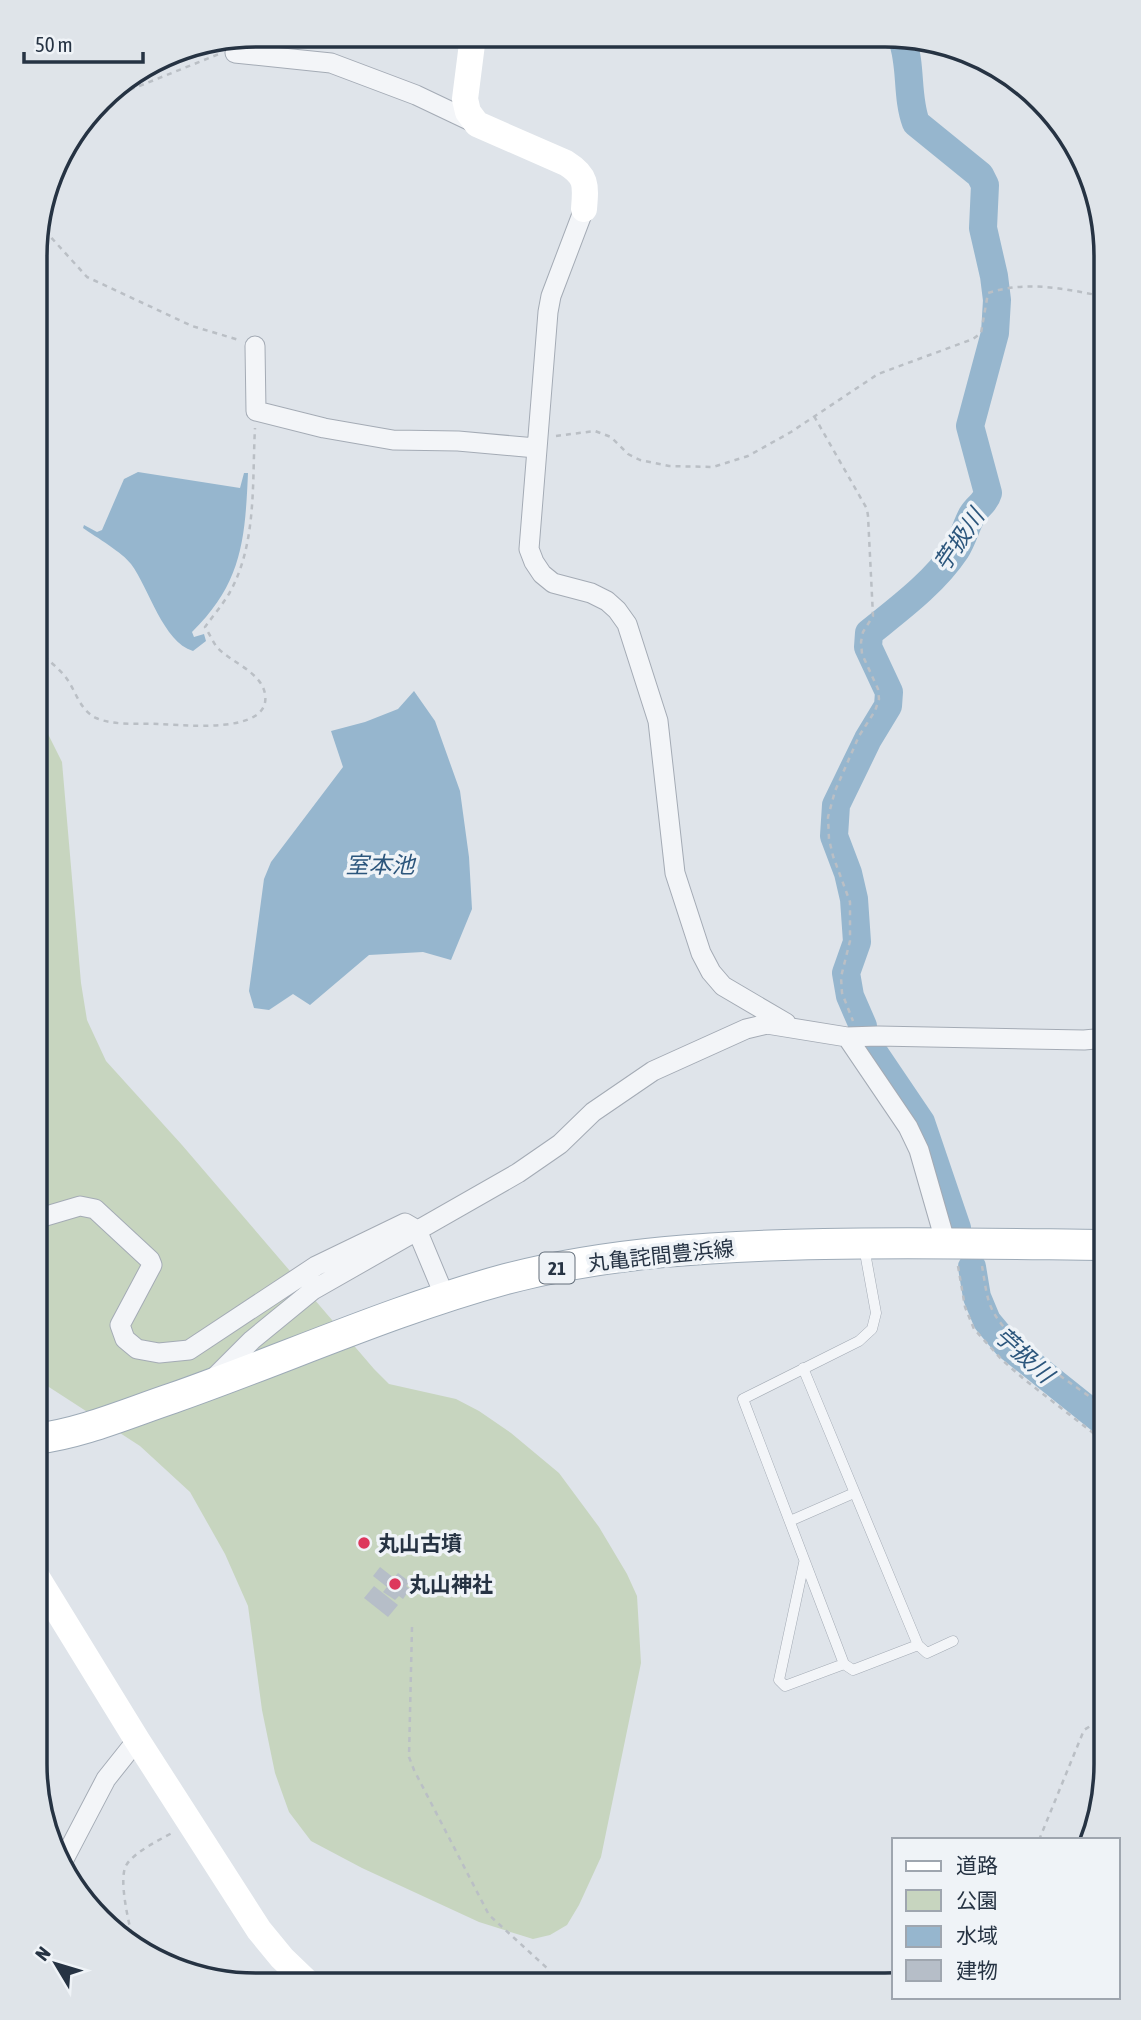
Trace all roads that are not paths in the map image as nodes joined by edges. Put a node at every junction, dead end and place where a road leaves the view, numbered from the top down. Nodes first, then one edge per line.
1 (472, 47) edge
2 (235, 53) road end
3 (477, 124) junction
4 (584, 209) joint
5 (255, 346) road end
6 (537, 443) junction
7 (796, 1030) junction
8 (853, 1037) junction
9 (1093, 1039) edge
10 (47, 1216) edge
11 (417, 1230) junction
12 (863, 1243) junction
13 (1093, 1245) edge
14 (951, 1251) junction
15 (446, 1297) junction
16 (803, 1368) junction
17 (206, 1386) junction
18 (47, 1438) edge
19 (854, 1493) junction
20 (790, 1521) junction
21 (805, 1561) junction
22 (47, 1594) edge
23 (953, 1641) dead end
24 (918, 1645) junction
25 (844, 1664) junction
26 (137, 1740) junction
27 (67, 1853) edge
28 (298, 1973) edge

1 - 3 street
2 - 3 street
3 - 4 street
4 - 6 street
5 - 6 street
6 - 7 street
7 - 8 street
7 - 11 street
8 - 9 street
8 - 14 street
10 - 11 street
11 - 15 street
11 - 17 street
12 - 14 main road, 丸亀詫間豊浜線 / 21
12 - 15 main road, 丸亀詫間豊浜線 / 21
12 - 16 lane
13 - 14 main road, 丸亀詫間豊浜線 / 21
15 - 17 main road, 丸亀詫間豊浜線 / 21
16 - 19 lane
16 - 20 lane
17 - 18 main road, 丸亀詫間豊浜線 / 21
19 - 20 lane
19 - 24 lane
20 - 21 lane
21 - 25 lane
21 - 25 lane
22 - 26 street
23 - 24 lane
24 - 25 lane
26 - 27 street
26 - 28 street

